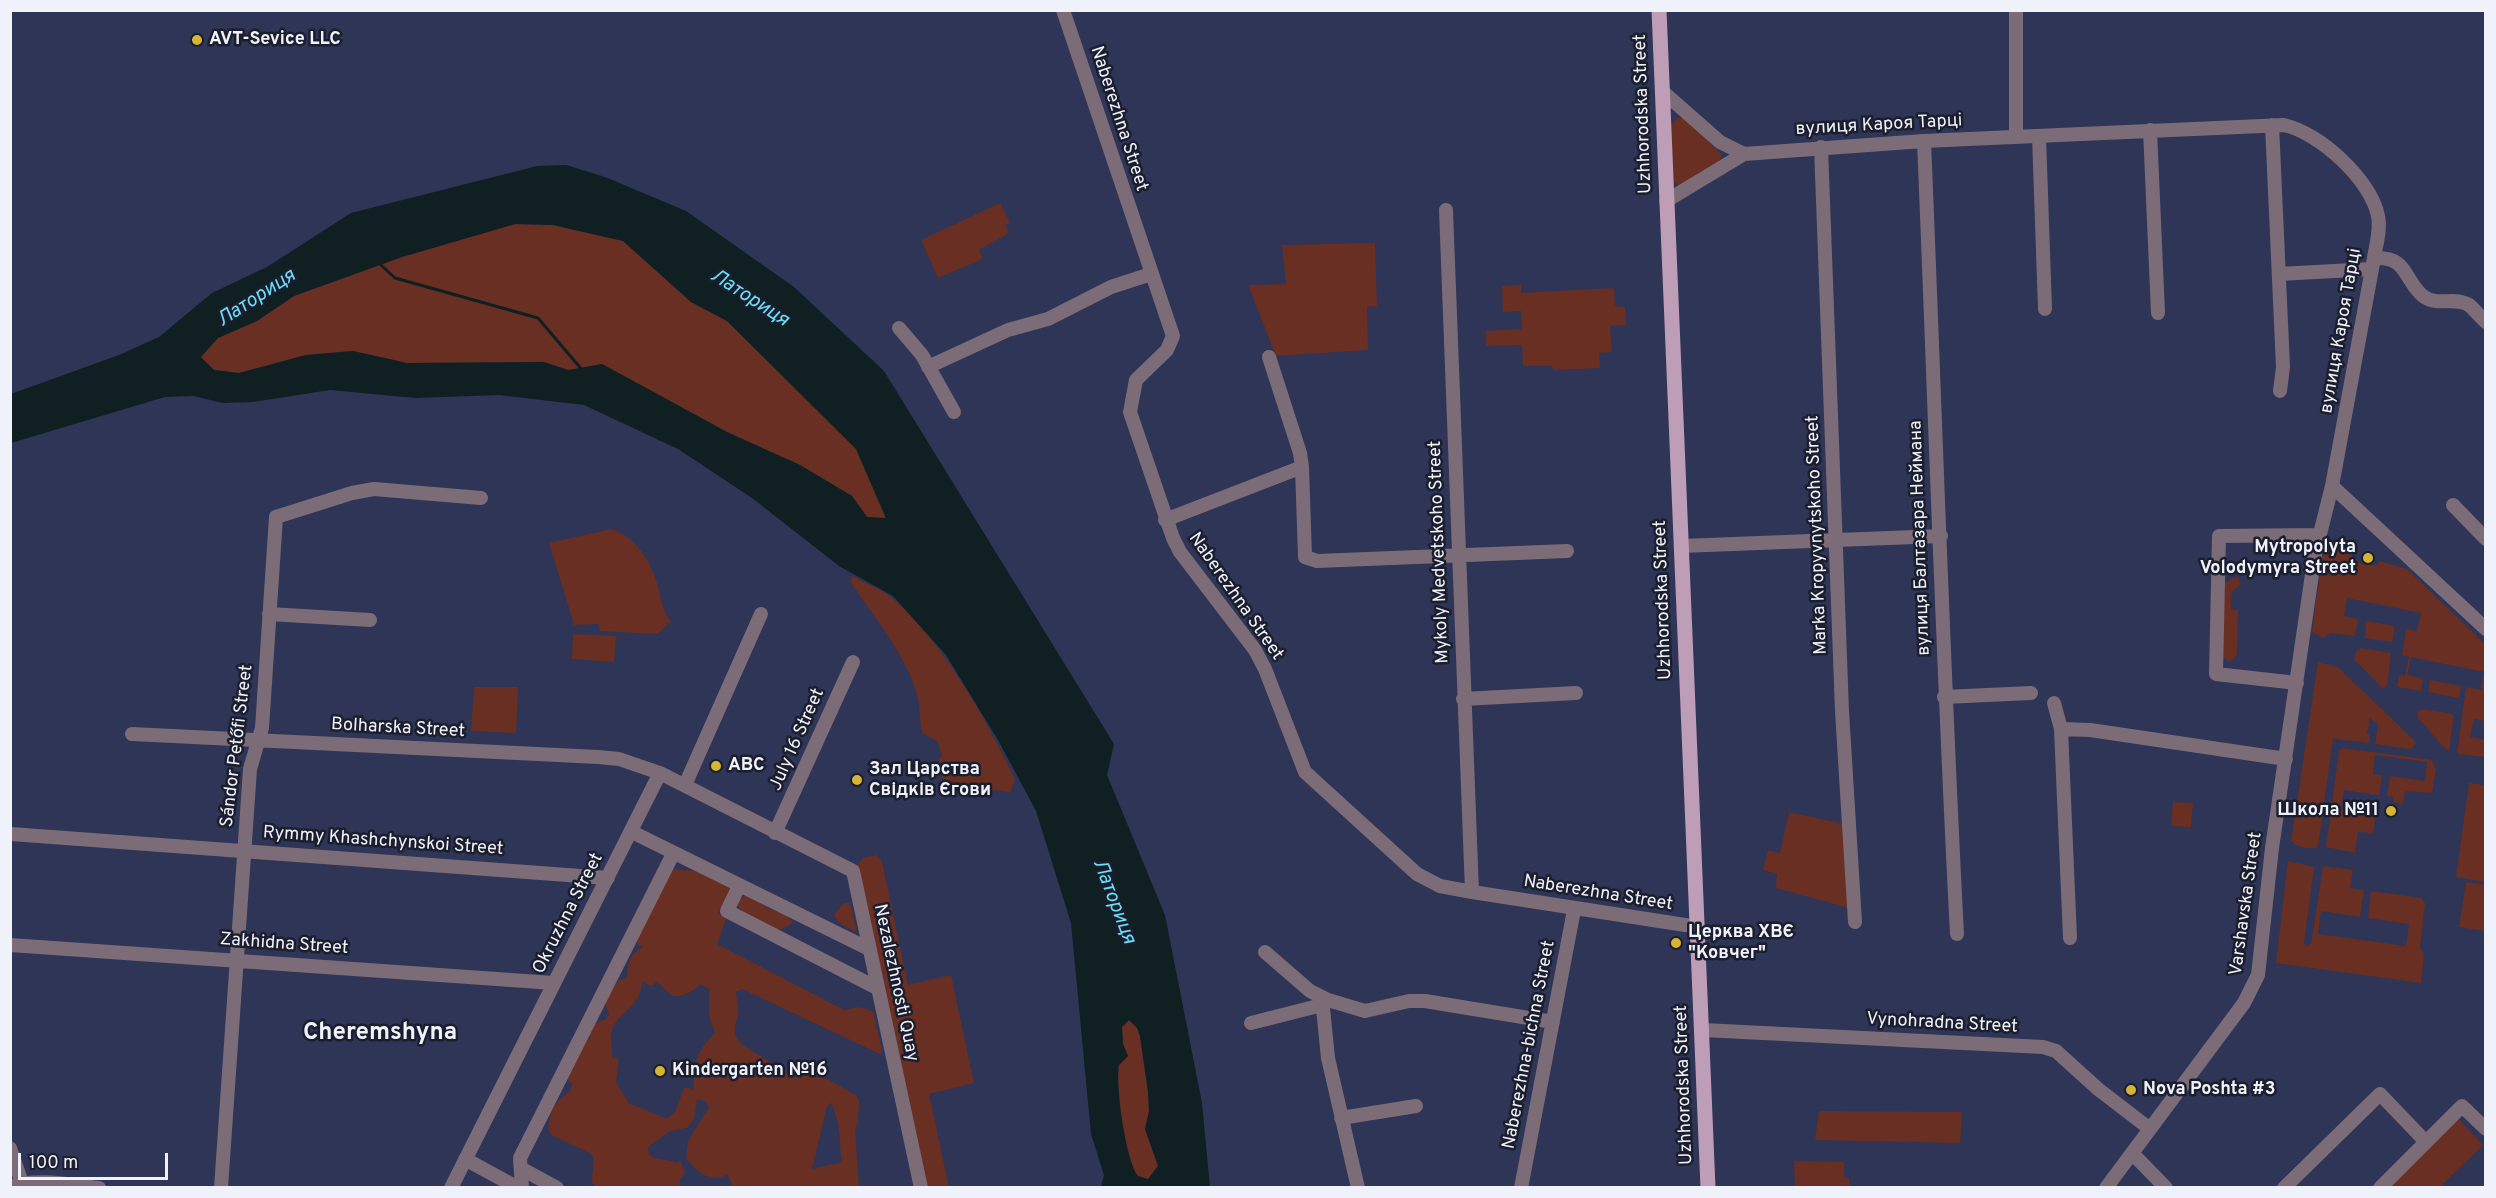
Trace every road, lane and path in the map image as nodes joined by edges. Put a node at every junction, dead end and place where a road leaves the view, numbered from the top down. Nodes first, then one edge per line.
1 (1063, 10) edge
2 (1659, 10) edge
3 (2016, 10) edge
4 (1662, 91) junction
5 (2272, 125) junction
6 (2150, 130) junction
7 (2039, 136) junction
8 (2016, 137) junction
9 (1924, 141) junction
10 (1821, 147) junction
11 (1744, 154) junction
12 (1666, 201) junction
13 (1446, 210) dead end
14 (2373, 264) junction
15 (1150, 274) junction
16 (2279, 274) junction
17 (2045, 309) dead end
18 (2158, 313) dead end
19 (2486, 322) edge
20 (899, 328) dead end
21 (1269, 357) dead end
22 (928, 367) junction
23 (2280, 391) dead end
24 (954, 412) dead end
25 (1302, 468) junction
26 (2332, 486) junction
27 (481, 498) dead end
28 (2453, 506) dead end
29 (1165, 520) junction
30 (2319, 535) junction
31 (1941, 536) junction
32 (1837, 540) junction
33 (2486, 540) edge
34 (1681, 546) junction
35 (1567, 551) dead end
36 (1459, 557) junction
37 (269, 614) junction
38 (762, 614) dead end
39 (370, 620) dead end
40 (2486, 629) edge
41 (854, 662) dead end
42 (2297, 683) junction
43 (1576, 693) dead end
44 (2031, 693) dead end
45 (1944, 697) junction
46 (1463, 699) junction
47 (2055, 703) dead end
48 (2061, 729) junction
49 (132, 734) dead end
50 (258, 740) junction
51 (2286, 759) junction
52 (660, 773) junction
53 (685, 785) junction
54 (632, 832) junction
55 (776, 833) junction
56 (11, 834) edge
57 (244, 850) junction
58 (673, 854) junction
59 (609, 878) junction
60 (739, 886) junction
61 (1472, 892) junction
62 (1574, 910) junction
63 (1855, 922) dead end
64 (1698, 927) junction
65 (1958, 934) dead end
66 (2070, 938) dead end
67 (10, 945) edge
68 (869, 948) junction
69 (1265, 952) dead end
70 (236, 960) junction
71 (554, 983) junction
72 (877, 988) junction
73 (1322, 1001) junction
74 (1553, 1022) junction
75 (1251, 1023) dead end
76 (1702, 1030) junction
77 (1416, 1106) dead end
78 (1341, 1118) junction
79 (2150, 1129) junction
80 (2486, 1129) edge
81 (2426, 1142) junction
82 (10, 1148) edge
83 (2132, 1153) junction
84 (465, 1159) junction
85 (522, 1169) junction
86 (16, 1185) edge
87 (99, 1188) edge
88 (220, 1188) edge
89 (451, 1188) edge
90 (520, 1188) edge
91 (557, 1188) edge
92 (921, 1188) edge
93 (1359, 1188) edge
94 (1521, 1188) edge
95 (1708, 1188) edge
96 (2106, 1188) edge
97 (2166, 1188) edge
98 (2284, 1188) edge
99 (2380, 1188) edge

1 - 15 street, Naberezhna Street
2 - 4 main road, Uzhhorodska Street
3 - 8 street
4 - 11 street
4 - 12 main road, Uzhhorodska Street
5 - 6 street, вулиця Кароя Тарці
5 - 14 street, вулиця Кароя Тарці
5 - 16 street
6 - 7 street, вулиця Кароя Тарці
6 - 18 street
7 - 8 street, вулиця Кароя Тарці
7 - 17 street
8 - 9 street, вулиця Кароя Тарці
9 - 10 street, вулиця Кароя Тарці
9 - 31 street, вулиця Балтазара Неймана
10 - 11 street, вулиця Кароя Тарці
10 - 32 street, Marka Kropyvnytskoho Street
11 - 12 street, вулиця Кароя Тарці
12 - 34 main road, Uzhhorodska Street
13 - 36 street, Mykoly Medvetskoho Street
14 - 16 street
14 - 19 street
14 - 26 street, вулиця Кароя Тарці
15 - 22 street
15 - 29 street, Naberezhna Street
16 - 23 street
20 - 22 street
21 - 25 street
22 - 24 street
25 - 29 street
25 - 36 street
26 - 30 street, вулиця Кароя Тарці
26 - 40 street
27 - 37 street, Sándor Petőfi Street
28 - 33 street
29 - 61 street, Naberezhna Street
30 - 42 street, Varshavska Street
30 - 42 street
31 - 32 street
31 - 45 street, вулиця Балтазара Неймана
32 - 34 street
32 - 63 street, Marka Kropyvnytskoho Street
34 - 64 main road, Uzhhorodska Street
35 - 36 street
36 - 46 street, Mykoly Medvetskoho Street
37 - 39 street
37 - 50 street, Sándor Petőfi Street
38 - 53 street
41 - 55 street, July 16 Street
42 - 51 street, Varshavska Street
43 - 46 street
44 - 45 street
45 - 65 street, вулиця Балтазара Неймана
46 - 61 street, Mykoly Medvetskoho Street
47 - 48 street
48 - 51 street
48 - 66 street
49 - 50 street, Bolharska Street
50 - 52 street, Bolharska Street
50 - 57 street, Sándor Petőfi Street
51 - 79 street, Varshavska Street
52 - 53 street
52 - 54 street, Okruzhna Street
53 - 55 street
54 - 58 street
54 - 59 street, Okruzhna Street
55 - 68 street, Nezalezhnosti Quay
56 - 57 street, Rymmy Khashchynskoi Street
57 - 59 street, Rymmy Khashchynskoi Street
57 - 70 street, Sándor Petőfi Street
58 - 60 street
58 - 85 street
59 - 71 street, Okruzhna Street
60 - 68 street
60 - 72 street
61 - 62 street, Naberezhna Street
62 - 64 street, Naberezhna Street
62 - 74 street, Naberezhna-bichna Street
64 - 76 main road, Uzhhorodska Street
67 - 70 street, Zakhidna Street
68 - 72 street, Nezalezhnosti Quay
69 - 73 street
70 - 71 street, Zakhidna Street
70 - 88 street, Sándor Petőfi Street
71 - 84 street, Okruzhna Street
72 - 92 street, Nezalezhnosti Quay
73 - 74 street
73 - 75 street
73 - 78 street
74 - 94 street, Naberezhna-bichna Street
76 - 79 street, Vynohradna Street
76 - 95 main road, Uzhhorodska Street
77 - 78 street
78 - 93 street
79 - 83 street, Varshavska Street
80 - 81 street
81 - 98 street
81 - 99 street
82 - 86 street
83 - 96 street, Varshavska Street
83 - 97 street
84 - 89 street, Okruzhna Street
84 - 90 street
85 - 90 street
85 - 91 street
86 - 87 street

